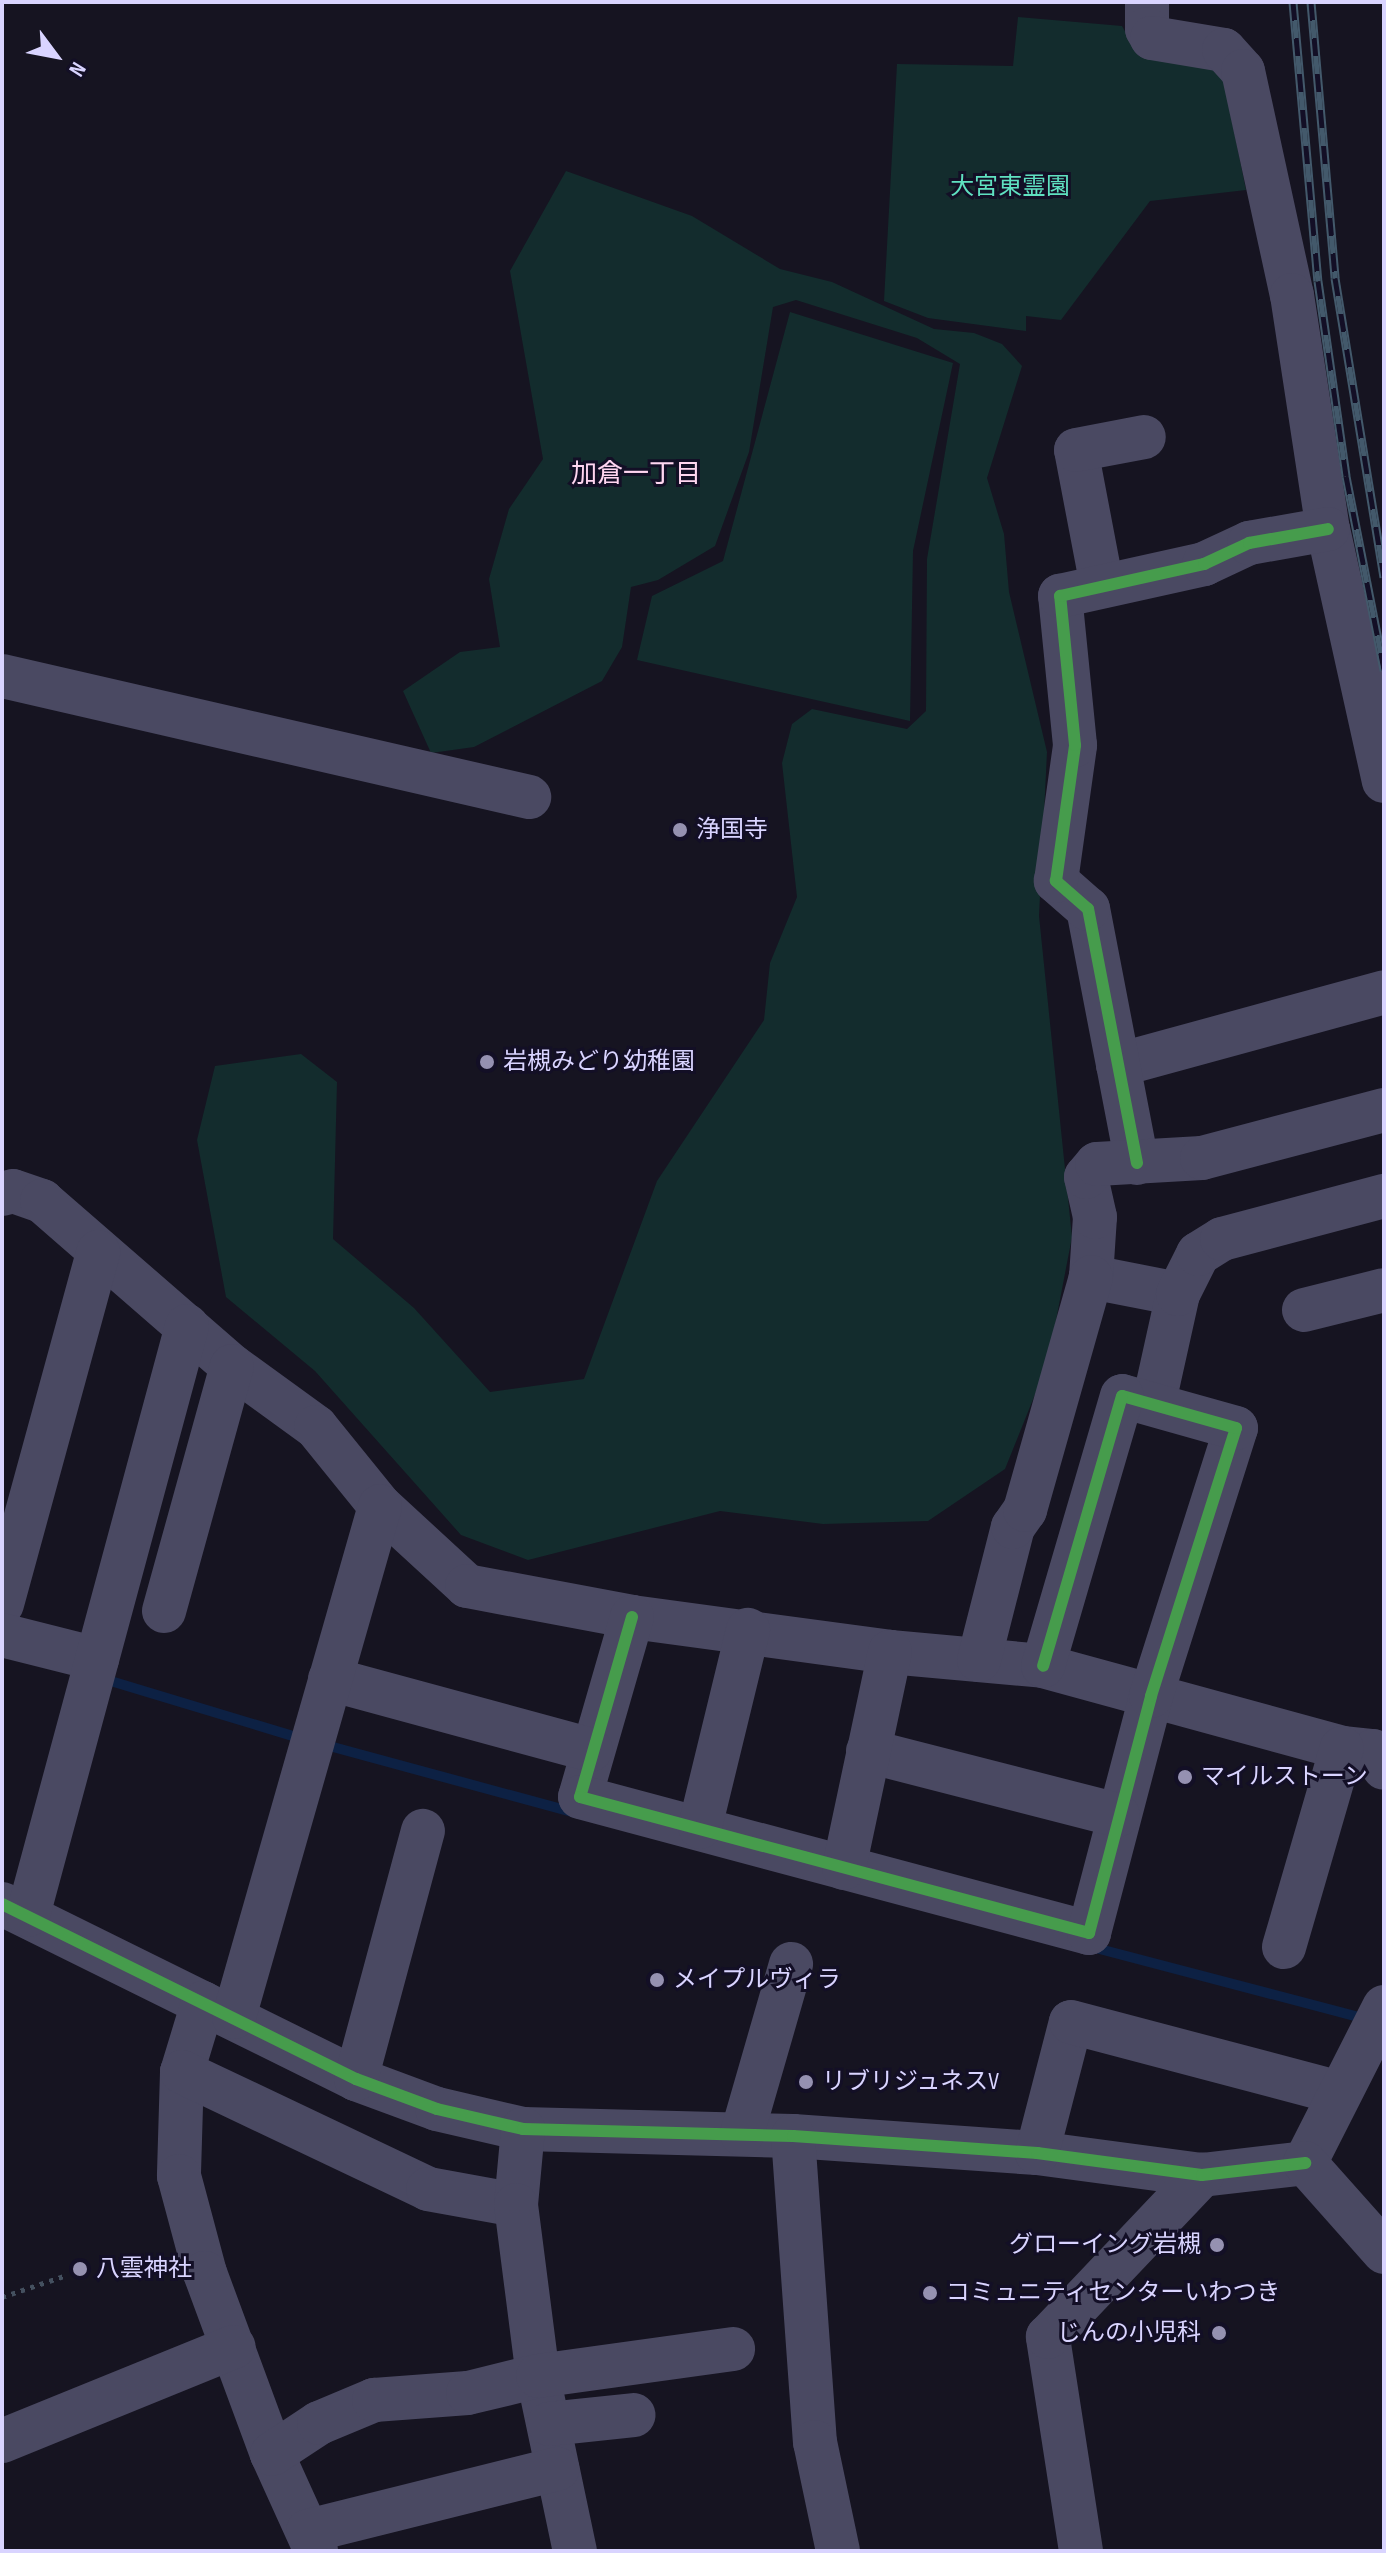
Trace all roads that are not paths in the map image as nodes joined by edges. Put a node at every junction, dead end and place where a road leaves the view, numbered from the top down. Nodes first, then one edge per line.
1 (1147, 2) edge
2 (1144, 437) dead end
3 (1328, 529) junction
4 (1102, 586) junction
5 (2, 676) edge
6 (1384, 781) edge
7 (529, 797) dead end
8 (1384, 992) edge
9 (1118, 1065) junction
10 (1384, 1110) edge
11 (1137, 1163) junction
12 (2, 1194) edge
13 (1384, 1196) edge
14 (98, 1252) junction
15 (1091, 1277) junction
16 (1384, 1290) edge
17 (1178, 1294) junction
18 (1304, 1310) dead end
19 (187, 1326) junction
20 (232, 1366) junction
21 (1060, 1379) junction
22 (1138, 1399) junction
23 (380, 1506) junction
24 (2, 1604) edge
25 (164, 1611) dead end
26 (632, 1617) junction
27 (748, 1630) junction
28 (2, 1635) edge
29 (890, 1652) junction
30 (97, 1659) junction
31 (979, 1660) junction
32 (1043, 1666) junction
33 (330, 1679) junction
34 (1151, 1696) junction
35 (1371, 1747) edge
36 (591, 1750) junction
37 (868, 1751) junction
38 (1118, 1815) junction
39 (700, 1827) junction
40 (423, 1831) dead end
41 (844, 1868) junction
42 (15, 1909) edge
43 (1284, 1947) dead end
44 (791, 1964) dead end
45 (1384, 2007) edge
46 (218, 2010) junction
47 (182, 2072) junction
48 (356, 2079) junction
49 (1340, 2093) junction
50 (523, 2129) junction
51 (742, 2134) junction
52 (793, 2136) junction
53 (1037, 2153) junction
54 (1305, 2163) junction
55 (1202, 2175) junction
56 (516, 2205) junction
57 (1384, 2252) edge
58 (234, 2347) junction
59 (733, 2349) dead end
60 (538, 2376) junction
61 (634, 2415) dead end
62 (549, 2424) junction
63 (2, 2441) edge
64 (272, 2454) junction
65 (557, 2469) junction
66 (312, 2541) edge
67 (575, 2551) edge
68 (838, 2551) edge
69 (1081, 2551) edge

1 - 3 street
2 - 4 street
3 - 4 street
3 - 6 street
4 - 9 street
5 - 7 street
8 - 9 street
9 - 11 street
10 - 11 street
11 - 15 street
12 - 14 street
13 - 17 street
14 - 19 street
14 - 24 street
15 - 17 street
15 - 21 street
16 - 18 street
17 - 22 street
19 - 20 street
19 - 30 street
20 - 23 street
20 - 25 street
21 - 22 street
21 - 31 street
22 - 32 street
22 - 34 street
23 - 26 street
23 - 33 street
26 - 27 street
26 - 36 street
27 - 29 street
27 - 39 street
28 - 30 street
29 - 31 street
29 - 37 street
30 - 42 street
31 - 32 street
32 - 34 street
33 - 36 street
33 - 46 street
34 - 35 street
34 - 38 street
35 - 43 street
36 - 39 street
37 - 38 street
37 - 41 street
38 - 41 street
39 - 41 street
40 - 48 street
42 - 46 street
44 - 51 street
45 - 49 street
46 - 47 street
46 - 48 street
47 - 56 street
47 - 58 street
48 - 50 street
49 - 53 street
49 - 54 street
50 - 51 street
50 - 56 street
51 - 52 street
52 - 53 street
52 - 68 street
53 - 55 street
54 - 55 street
54 - 57 street
55 - 69 street
56 - 60 street
58 - 63 street
58 - 64 street
59 - 60 street
60 - 62 street
60 - 64 street
61 - 62 street
62 - 65 street
64 - 66 street
65 - 66 street
65 - 67 street

